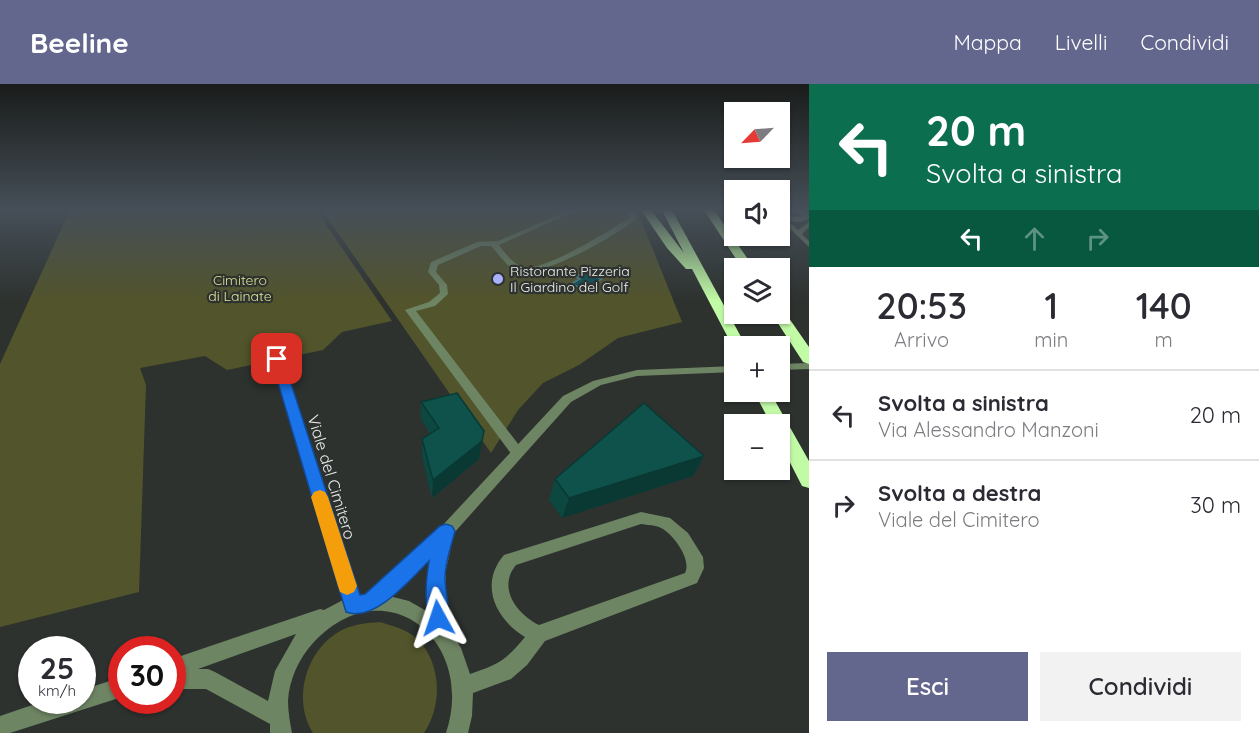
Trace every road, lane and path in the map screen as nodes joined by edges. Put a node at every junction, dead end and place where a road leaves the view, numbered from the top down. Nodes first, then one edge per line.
1 (500, 240) edge
2 (595, 240) edge
3 (667, 240) edge
4 (683, 240) edge
5 (729, 240) edge
6 (493, 243) junction
7 (741, 258) edge
8 (702, 278) junction
9 (786, 324) edge
10 (734, 336) edge
11 (809, 358) edge
12 (277, 359) dead end
13 (809, 366) edge
14 (790, 367) edge
15 (724, 369) edge
16 (790, 444) edge
17 (517, 452) junction
18 (809, 480) edge
19 (446, 531) junction
20 (361, 604) junction
21 (333, 613) junction
22 (441, 632) junction
23 (539, 634) junction
24 (186, 664) edge
25 (186, 680) edge
26 (464, 686) junction
27 (37, 714) edge
28 (279, 725) edge
29 (0, 726) edge
30 (457, 733) edge

1 - 6 street
2 - 6 street
3 - 8 highway
4 - 8 highway
5 - 7 highway
6 - 17 street
8 - 10 highway
9 - 11 highway
12 - 20 street, Viale del Cimitero
13 - 14 street
15 - 17 street
16 - 18 highway
17 - 19 street
19 - 20 street
19 - 22 street
20 - 21 street
20 - 22 street
21 - 24 street
21 - 28 street
22 - 26 street
23 - 23 street
23 - 26 street
25 - 28 street
26 - 30 street
27 - 29 street

